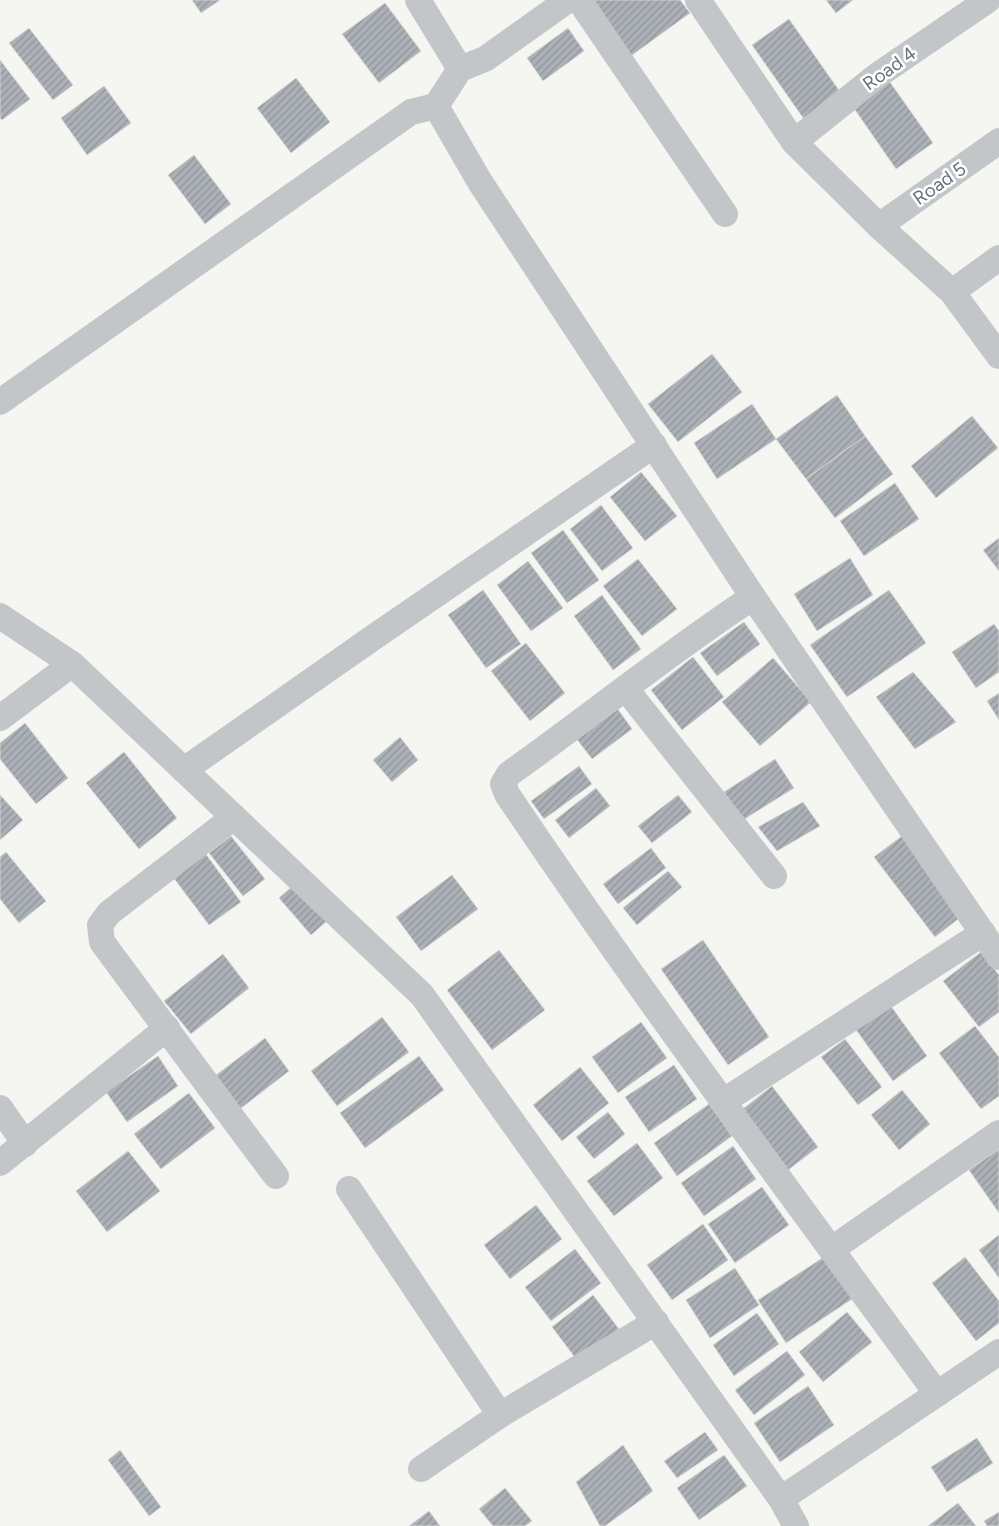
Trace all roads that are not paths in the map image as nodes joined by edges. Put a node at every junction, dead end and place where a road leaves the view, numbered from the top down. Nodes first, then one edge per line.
1 (418, 0) edge
2 (568, 0) edge
3 (579, 0) edge
4 (698, 0) edge
5 (988, 0) edge
6 (460, 69) junction
7 (436, 106) junction
8 (999, 140) edge
9 (794, 142) junction
10 (725, 214) dead end
11 (879, 226) junction
12 (999, 258) edge
13 (952, 292) junction
14 (999, 356) edge
15 (0, 402) edge
16 (654, 445) junction
17 (753, 597) junction
18 (0, 616) edge
19 (72, 664) junction
20 (626, 689) junction
21 (0, 718) edge
22 (184, 770) junction
23 (234, 817) junction
24 (774, 876) dead end
25 (983, 933) junction
26 (999, 957) edge
27 (167, 1028) junction
28 (724, 1101) junction
29 (0, 1108) edge
30 (999, 1133) edge
31 (25, 1144) junction
32 (0, 1163) edge
33 (276, 1176) dead end
34 (349, 1189) dead end
35 (832, 1249) junction
36 (656, 1322) junction
37 (999, 1352) edge
38 (938, 1394) junction
39 (500, 1415) junction
40 (421, 1469) dead end
41 (781, 1498) junction
42 (796, 1526) edge

1 - 6 street
2 - 6 street
3 - 10 street
4 - 9 street
5 - 9 street, Road 4
6 - 7 street
7 - 15 street
7 - 16 street
8 - 11 street, Road 5
9 - 11 street
11 - 13 street
12 - 13 street
13 - 14 street
16 - 17 street
16 - 22 street
17 - 20 street
17 - 25 street
18 - 19 street
19 - 21 street
19 - 22 street
20 - 24 street
20 - 28 street
22 - 23 street
23 - 27 street
23 - 36 street
25 - 26 street
25 - 28 street
27 - 31 street
27 - 33 street
28 - 35 street
29 - 31 street
30 - 35 street
31 - 32 street
34 - 39 street
35 - 38 street
36 - 39 street
36 - 41 street
37 - 38 street
38 - 41 street
39 - 40 street
41 - 42 street

